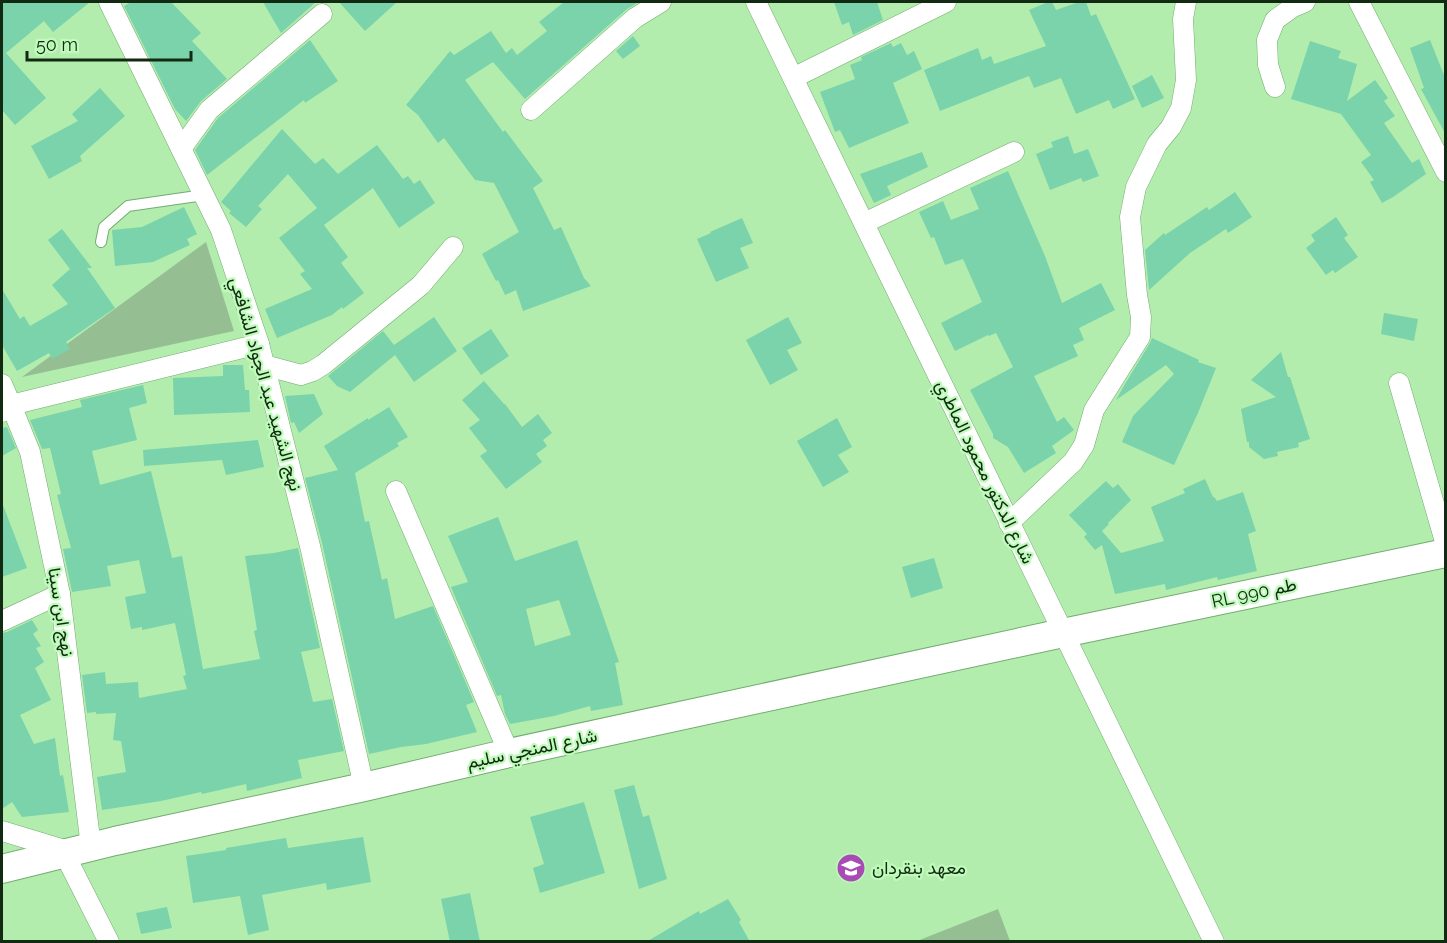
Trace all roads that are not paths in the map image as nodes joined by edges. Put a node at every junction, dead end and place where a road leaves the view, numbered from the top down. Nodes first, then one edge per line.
1 (110, 2) edge
2 (661, 2) edge
3 (756, 2) edge
4 (946, 2) edge
5 (1186, 2) edge
6 (1305, 2) edge
7 (1359, 2) edge
8 (322, 14) dead end
9 (793, 78) junction
10 (1275, 87) dead end
11 (531, 110) dead end
12 (181, 149) junction
13 (1014, 152) dead end
14 (1446, 172) edge
15 (204, 195) junction
16 (864, 223) junction
17 (101, 242) dead end
18 (453, 247) dead end
19 (259, 344) junction
20 (264, 365) junction
21 (1398, 383) dead end
22 (2, 384) edge
23 (6, 408) edge
24 (396, 491) dead end
25 (1009, 523) junction
26 (1446, 545) edge
27 (1446, 553) edge
28 (60, 594) junction
29 (2, 621) edge
30 (1063, 633) junction
31 (509, 753) junction
32 (364, 787) junction
33 (2, 831) edge
34 (76, 851) junction
35 (2, 869) edge
36 (109, 942) edge
37 (1214, 942) edge

1 - 12 street, نهج الشهيد عبد الجواد الشافعي
2 - 11 street
3 - 9 street, شارع الدكتور محمود الماطري
4 - 9 street
5 - 25 street
6 - 10 street
7 - 14 street
8 - 12 street
9 - 16 street, شارع الدكتور محمود الماطري
12 - 15 street, نهج الشهيد عبد الجواد الشافعي
13 - 16 street
15 - 17 lane
15 - 19 street, نهج الشهيد عبد الجواد الشافعي
16 - 25 street, شارع الدكتور محمود الماطري
18 - 20 street
19 - 20 street, نهج الشهيد عبد الجواد الشافعي
19 - 23 street
20 - 32 street, نهج الشهيد عبد الجواد الشافعي
21 - 26 street
22 - 23 street, نهج ابن سينا
23 - 28 street, نهج ابن سينا
24 - 31 street
25 - 30 street, شارع الدكتور محمود الماطري
27 - 30 street, RL طم 990
28 - 29 street
28 - 34 street, نهج ابن سينا
30 - 31 street, شارع المنجي سليم
30 - 37 street, شارع الدكتور محمود الماطري
31 - 32 street, شارع المنجي سليم
32 - 34 street, شارع المنجي سليم
33 - 34 street
34 - 35 street, شارع المنجي سليم
34 - 36 street, نهج ابن سينا

